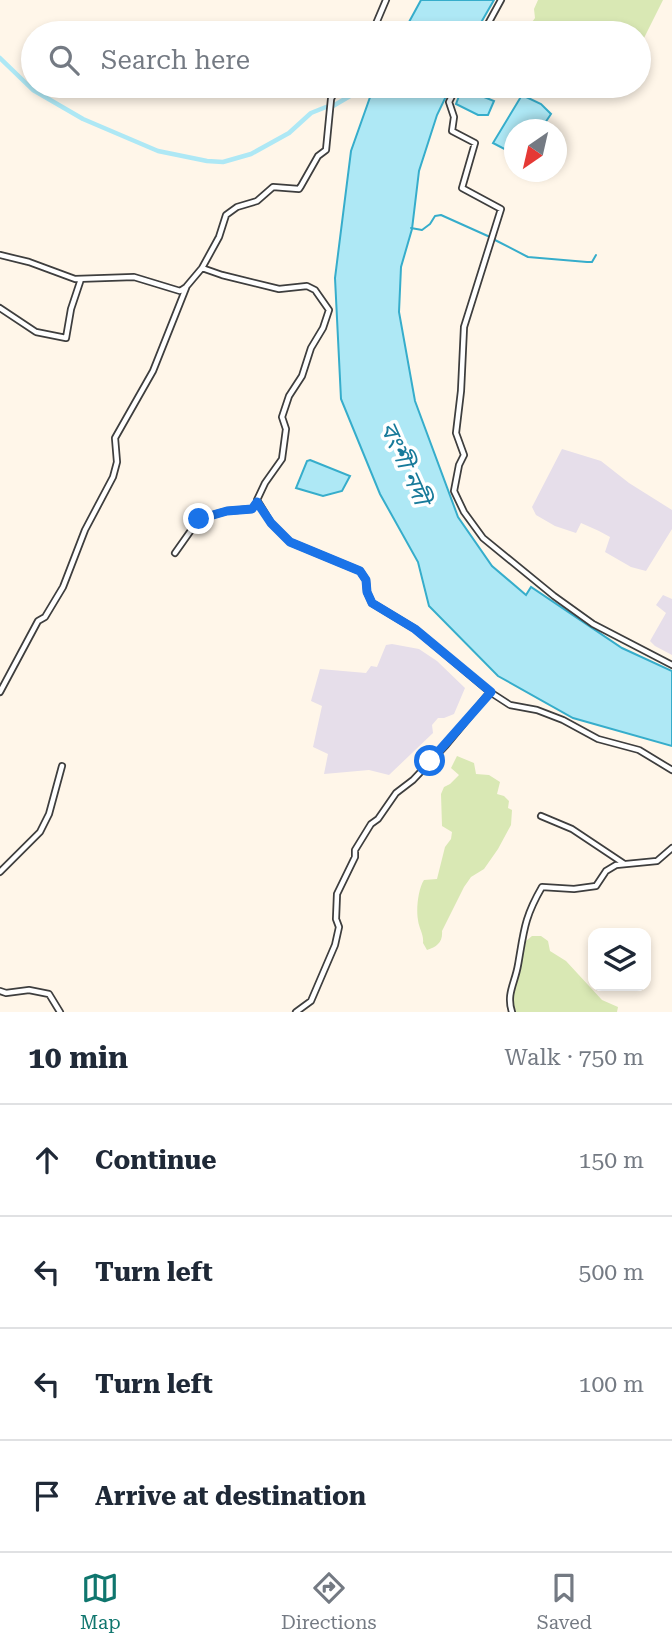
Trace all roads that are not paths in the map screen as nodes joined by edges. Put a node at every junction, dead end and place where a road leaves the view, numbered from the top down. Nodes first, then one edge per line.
1 (386, 0) edge
2 (501, 0) edge
3 (377, 21) edge
4 (490, 21) edge
5 (331, 98) edge
6 (451, 98) edge
7 (0, 255) edge
8 (202, 268) junction
9 (80, 279) junction
10 (187, 287) junction
11 (0, 308) edge
12 (257, 502) junction
13 (174, 553) dead end
14 (672, 665) edge
15 (0, 692) edge
16 (491, 692) junction
17 (62, 766) dead end
18 (672, 770) edge
19 (541, 816) dead end
20 (672, 848) edge
21 (624, 864) junction
22 (0, 872) edge
23 (2, 993) edge
24 (60, 1012) edge
25 (296, 1012) edge
26 (513, 1012) edge

1 - 3 street
2 - 4 street
5 - 8 street
6 - 14 street
7 - 9 street
8 - 10 street
8 - 12 street
9 - 10 street
9 - 11 street
10 - 15 street
12 - 13 street
12 - 16 street
16 - 18 street
16 - 25 street
17 - 22 street
19 - 21 street
20 - 21 street
21 - 26 street
23 - 24 street

